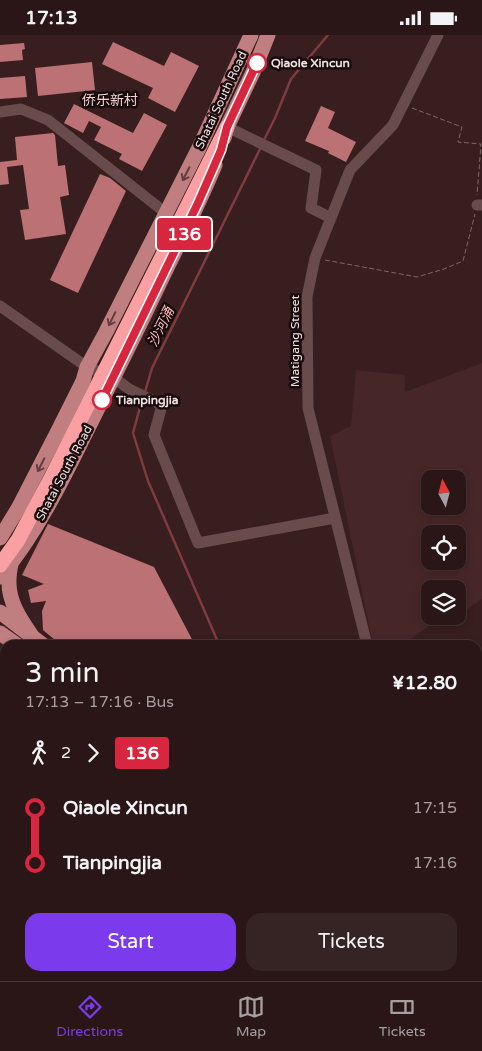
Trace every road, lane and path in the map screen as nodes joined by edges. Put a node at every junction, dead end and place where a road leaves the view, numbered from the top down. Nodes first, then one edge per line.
1 (251, 35) edge
2 (268, 35) edge
3 (438, 35) edge
4 (404, 105) junction
5 (0, 111) edge
6 (227, 127) junction
7 (479, 205) edge
8 (162, 210) dead end
9 (331, 218) junction
10 (315, 258) junction
11 (0, 306) edge
12 (87, 367) junction
13 (114, 377) junction
14 (335, 518) junction
15 (0, 538) edge
16 (5, 565) edge
17 (0, 577) edge
18 (0, 612) edge
19 (36, 640) edge
20 (36, 640) edge
21 (366, 640) edge

1 -> 12 main road, Shatai South Road
2 - 6 main road, Shatai South Road
3 - 4 street, Matigang Street
4 - 7 path
4 - 9 street, Matigang Street
5 - 8 street
6 - 9 street
6 - 13 main road, Shatai South Road
6 - 16 highway
7 - 10 path
9 - 10 street, Matigang Street
10 - 14 street, Matigang Street
11 - 12 street
12 - 13 street
12 -> 15 main road, Shatai South Road
13 - 14 street
13 - 16 main road, Shatai South Road
14 - 21 street, Matigang Street
16 - 17 main road, Shatai South Road
16 - 19 main road
18 - 20 main road

